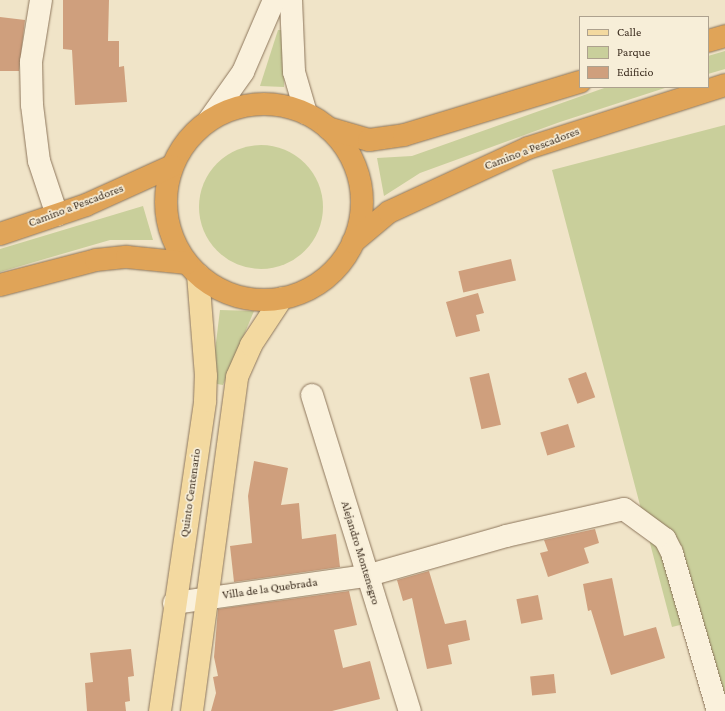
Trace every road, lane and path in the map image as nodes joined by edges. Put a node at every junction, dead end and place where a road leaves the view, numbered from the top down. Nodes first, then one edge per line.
1 (41, 0) edge
2 (274, 0) edge
3 (291, 0) edge
4 (725, 36) edge
5 (709, 41) edge
6 (579, 82) edge
7 (725, 85) edge
8 (306, 113) junction
9 (209, 120) junction
10 (328, 128) junction
11 (172, 166) junction
12 (56, 215) junction
13 (0, 234) edge
14 (353, 242) junction
15 (192, 268) junction
16 (0, 285) edge
17 (282, 298) junction
18 (312, 395) dead end
19 (366, 576) junction
20 (207, 598) junction
21 (174, 603) junction
22 (160, 711) edge
23 (192, 711) edge
24 (410, 711) edge
25 (718, 711) edge

1 - 12 street
2 - 9 street
3 - 8 street
4 - 5 highway
6 - 10 highway
7 - 14 highway, Camino a Pescadores
8 - 9 highway
8 - 10 highway
9 - 11 highway
10 - 14 highway
11 - 12 highway, Camino a Pescadores
11 - 15 highway
12 - 13 highway, Camino a Pescadores
14 - 17 highway
15 - 16 highway
15 - 17 highway
15 - 21 main road, Quinto Centenario
17 - 20 main road
18 - 19 street, Alejandro Montenegro
19 - 20 street, Villa de la Quebrada
19 - 24 street, Alejandro Montenegro
19 - 25 street, Villa de la Quebrada
20 - 21 street, Villa de la Quebrada
20 - 23 main road
21 - 22 main road, Quinto Centenario

